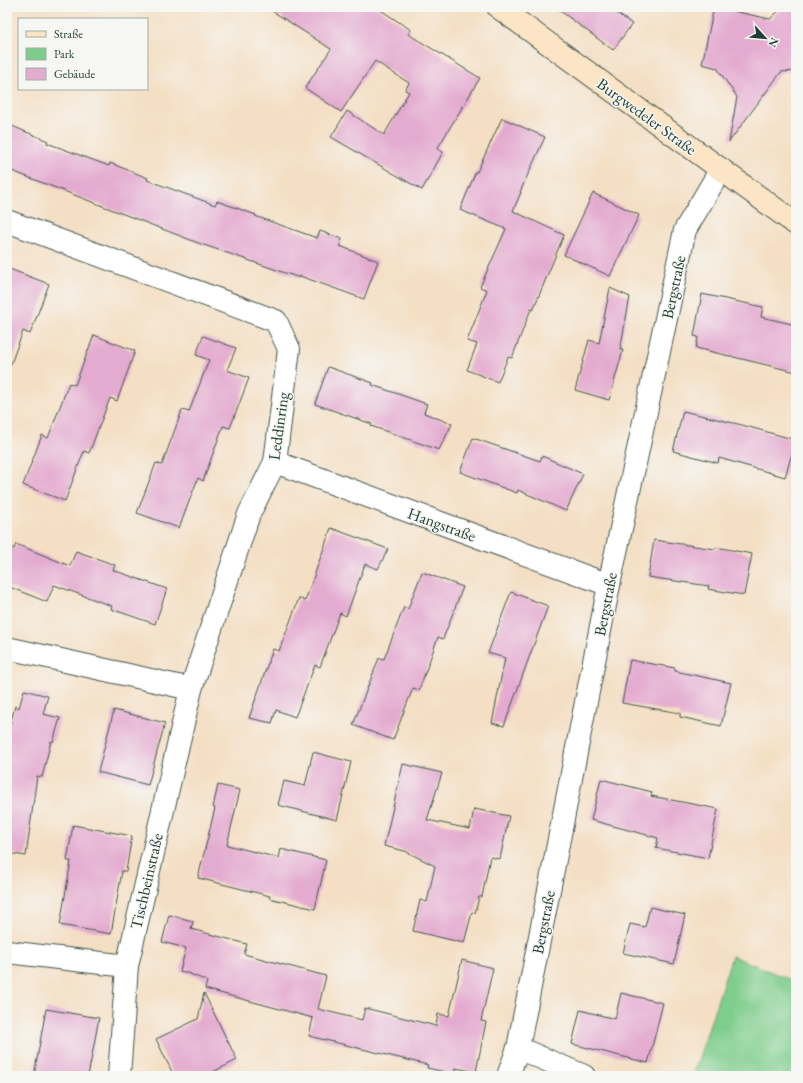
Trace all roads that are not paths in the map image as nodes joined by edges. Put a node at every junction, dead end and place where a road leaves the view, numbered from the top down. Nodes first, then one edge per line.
1 (498, 7) edge
2 (720, 169) junction
3 (7, 221) edge
4 (796, 224) edge
5 (275, 462) junction
6 (609, 585) junction
7 (7, 648) edge
8 (191, 689) junction
9 (7, 952) edge
10 (127, 966) junction
11 (518, 1048) junction
12 (119, 1076) edge
13 (508, 1076) edge
14 (584, 1076) edge

1 - 2 main road, Burgwedeler Straße
2 - 4 main road, Burgwedeler Straße
2 - 6 street, Bergstraße
3 - 5 street, Leddinring
5 - 6 street, Hangstraße
5 - 8 street, Leddinring
6 - 11 street, Bergstraße
7 - 8 street
8 - 10 street, Tischbeinstraße
9 - 10 street
10 - 12 street, Tischbeinstraße
11 - 13 street, Bergstraße
11 - 14 street

